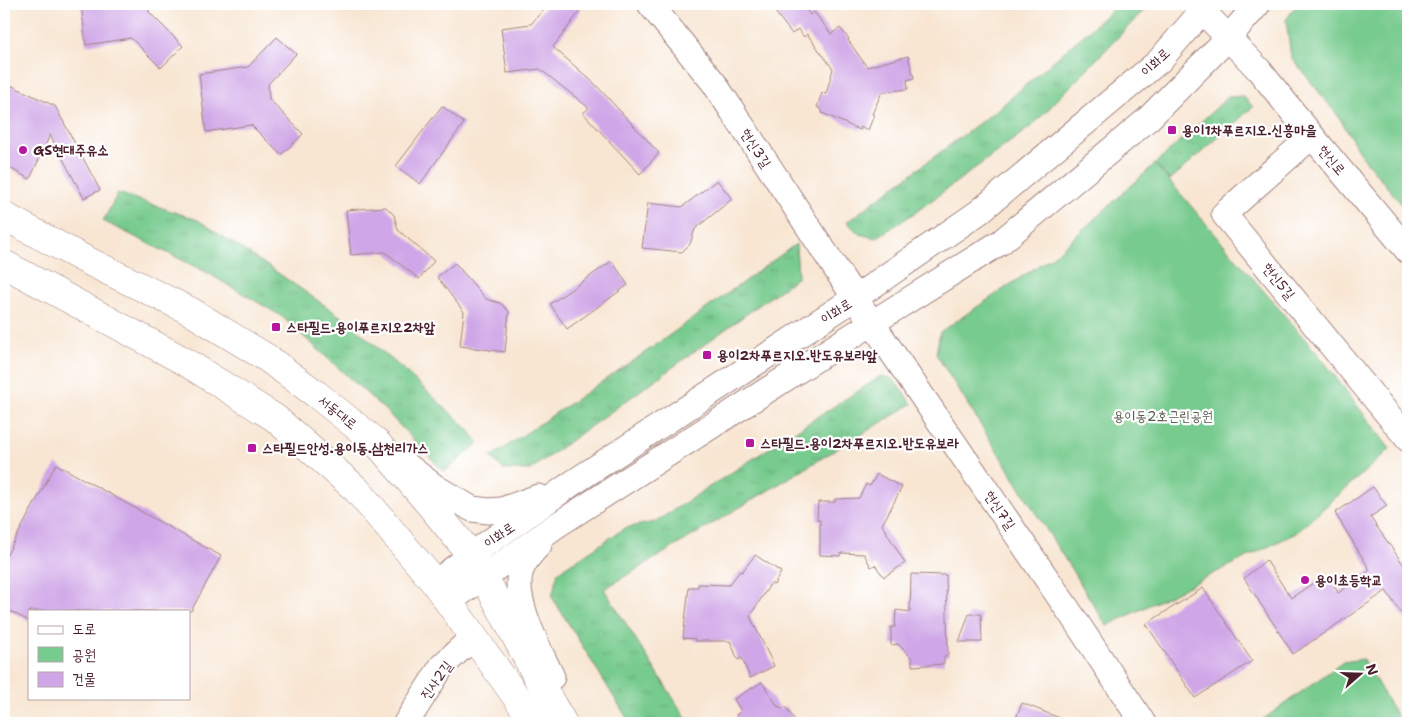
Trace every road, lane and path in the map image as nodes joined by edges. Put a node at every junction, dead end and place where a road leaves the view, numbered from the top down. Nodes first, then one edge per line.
1 (650, 4) edge
2 (1202, 6) edge
3 (1247, 8) edge
4 (1228, 38) junction
5 (1312, 136) junction
6 (4, 216) edge
7 (1408, 251) edge
8 (4, 264) edge
9 (855, 298) junction
10 (872, 323) junction
11 (1408, 439) edge
12 (376, 442) junction
13 (571, 484) junction
14 (557, 525) junction
15 (481, 573) junction
16 (441, 592) junction
17 (470, 640) junction
18 (552, 677) junction
19 (406, 723) edge
20 (516, 723) edge
21 (534, 723) edge
22 (563, 723) edge
23 (581, 723) edge
24 (1143, 723) edge

1 - 9 street, 현신3길
2 - 4 street, 현신로
2 - 9 street, 이화로
3 - 4 street
4 - 5 street, 현신로
4 - 10 street
5 - 7 street, 현신로
5 - 11 street, 현신5길
6 - 12 main road, 서동대로
8 - 16 main road
9 - 10 street, 현신7길
9 - 13 street, 이화로
10 - 14 street
10 - 24 street, 현신7길
12 - 13 street
12 - 15 main road, 서동대로
13 - 15 street, 이화로
14 - 15 street
14 - 18 street
15 - 16 street
15 - 18 main road
15 - 22 main road, 서동대로
16 - 17 main road
16 - 21 main road
17 - 19 street, 진사2길
17 - 20 main road
18 - 23 main road

